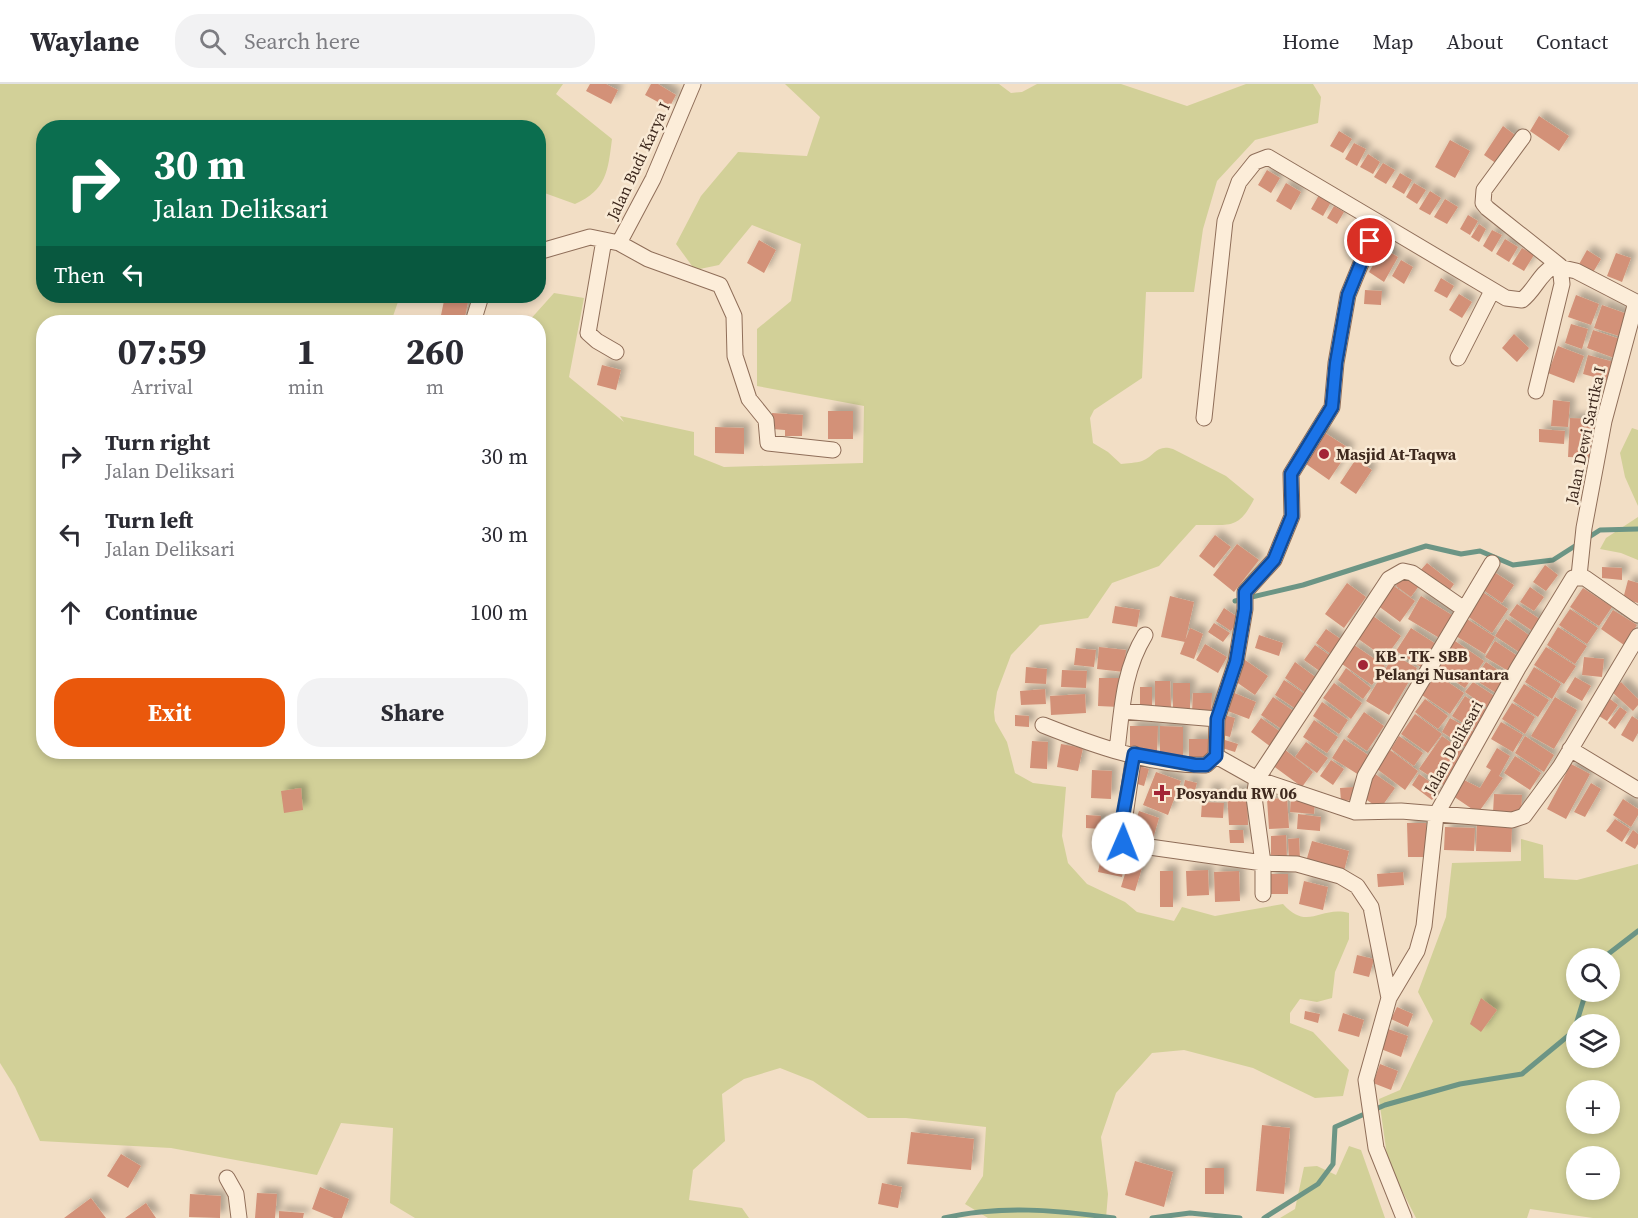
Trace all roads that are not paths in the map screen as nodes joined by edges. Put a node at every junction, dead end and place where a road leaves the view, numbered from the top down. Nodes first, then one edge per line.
1 (693, 84) edge
2 (1523, 137) dead end
3 (1378, 222) junction
4 (611, 242) junction
5 (546, 250) edge
6 (1560, 266) junction
7 (1492, 291) junction
8 (1637, 303) edge
9 (616, 352) dead end
10 (1458, 358) dead end
11 (1536, 391) dead end
12 (1204, 418) dead end
13 (833, 450) dead end
14 (1492, 563) dead end
15 (1579, 576) junction
16 (1464, 609) junction
17 (1638, 615) edge
18 (1145, 635) dead end
19 (1638, 636) edge
20 (1122, 711) junction
21 (1217, 719) junction
22 (1043, 725) dead end
23 (1570, 749) junction
24 (1117, 750) junction
25 (1134, 754) junction
26 (1216, 756) junction
27 (1257, 779) junction
28 (1638, 790) edge
29 (1355, 812) junction
30 (1436, 815) junction
31 (1263, 863) junction
32 (1263, 894) dead end
33 (1389, 998) junction
34 (227, 1178) dead end
35 (239, 1218) edge
36 (1404, 1218) edge

1 - 4 street, Jalan Budi Karya I
2 - 6 street, Jalan Dewi Sartika I
3 - 7 street
3 - 12 street
3 - 21 street
4 - 5 street, Jalan Budi Karya I
4 - 9 street
4 - 13 street
6 - 7 street
6 - 8 street, Jalan Dewi Sartika I
6 - 11 street
7 - 10 street
8 - 15 street, Jalan Dewi Sartika I
14 - 16 street
15 - 17 street
15 - 30 street, Jalan Deliksari
16 - 27 street
16 - 29 street
18 - 20 street
19 - 23 street, Jalan Deliksari
20 - 21 street
20 - 24 street
21 - 26 street
22 - 24 street
23 - 28 street
23 - 30 street, Jalan Deliksari
24 - 25 street
25 - 26 street
25 - 31 street
26 - 27 street, Jalan Deliksari
27 - 29 street, Jalan Deliksari
27 - 31 street
29 - 30 street, Jalan Deliksari
30 - 33 street, Jalan Deliksari
31 - 32 street
31 - 33 street, Jalan Deliksari
33 - 36 street, Jalan Deliksari
34 - 35 street

